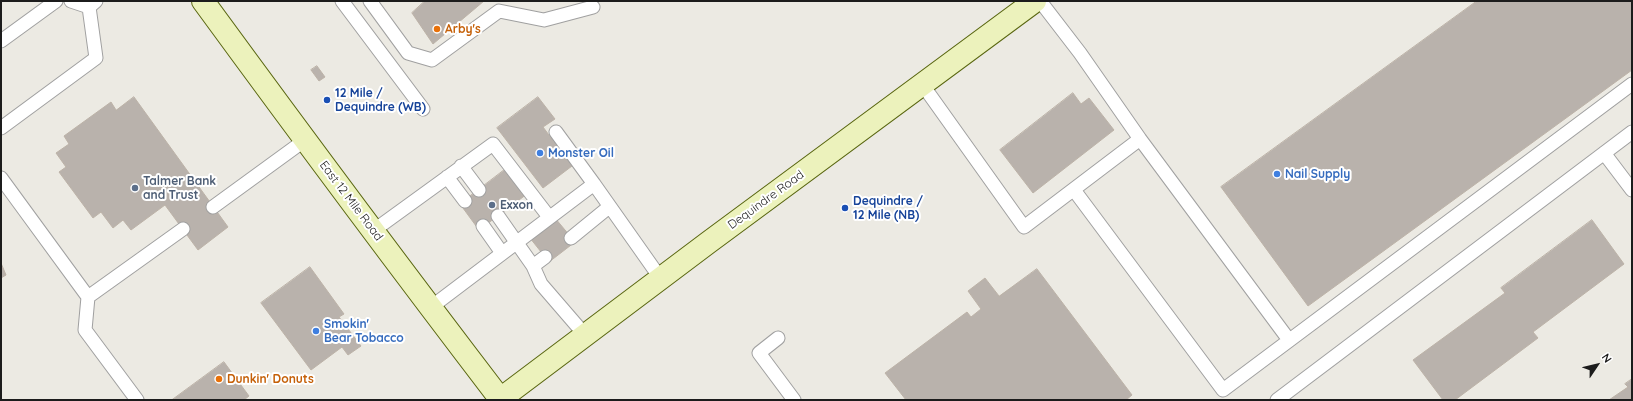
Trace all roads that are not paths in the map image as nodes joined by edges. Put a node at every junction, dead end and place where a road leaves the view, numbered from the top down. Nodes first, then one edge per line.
1 (56, 1) edge
2 (71, 1) edge
3 (203, 1) edge
4 (342, 1) edge
5 (370, 1) edge
6 (1035, 1) edge
7 (1040, 1) edge
8 (92, 4) edge
9 (593, 7) dead end
10 (1, 41) edge
11 (922, 84) junction
12 (1632, 84) edge
13 (423, 109) dead end
14 (1, 128) edge
15 (556, 132) dead end
16 (1632, 132) edge
17 (1140, 139) junction
18 (304, 140) junction
19 (1604, 153) junction
20 (461, 166) junction
21 (447, 177) junction
22 (1, 178) edge
23 (594, 184) junction
24 (479, 190) dead end
25 (1074, 190) junction
26 (1632, 190) edge
27 (465, 200) dead end
28 (213, 207) dead end
29 (610, 208) junction
30 (498, 216) dead end
31 (549, 217) junction
32 (483, 226) dead end
33 (183, 229) dead end
34 (373, 232) junction
35 (571, 238) dead end
36 (516, 243) junction
37 (502, 253) junction
38 (546, 257) dead end
39 (533, 266) junction
40 (661, 279) junction
41 (88, 298) junction
42 (430, 308) junction
43 (585, 335) junction
44 (778, 338) dead end
45 (1290, 340) junction
46 (137, 400) edge
47 (500, 400) edge
48 (794, 400) edge
49 (1277, 400) edge

1 - 10 lane
2 - 8 lane
3 - 18 main road, East 12 Mile Road
4 - 13 lane
5 - 9 lane
6 - 11 main road, Dequindre Road
7 - 17 lane
8 - 14 lane
11 - 25 lane
11 - 40 main road, Dequindre Road
12 - 45 lane
15 - 23 lane
16 - 19 lane
17 - 25 lane
17 - 45 lane
18 - 28 lane
18 - 34 main road, East 12 Mile Road
19 - 26 lane
19 - 49 lane
20 - 21 lane
20 - 24 lane
20 - 31 lane
21 - 27 lane
21 - 34 lane
22 - 41 lane
23 - 29 lane
23 - 31 lane
25 - 45 lane
29 - 35 lane
29 - 40 lane
30 - 36 lane
31 - 36 lane
32 - 37 lane
33 - 41 lane
34 - 42 main road, East 12 Mile Road
36 - 37 lane
36 - 39 lane
37 - 42 lane
38 - 39 lane
39 - 43 lane
40 - 43 main road, Dequindre Road
41 - 46 lane
42 - 47 main road, East 12 Mile Road
43 - 47 main road, Dequindre Road
44 - 48 lane

